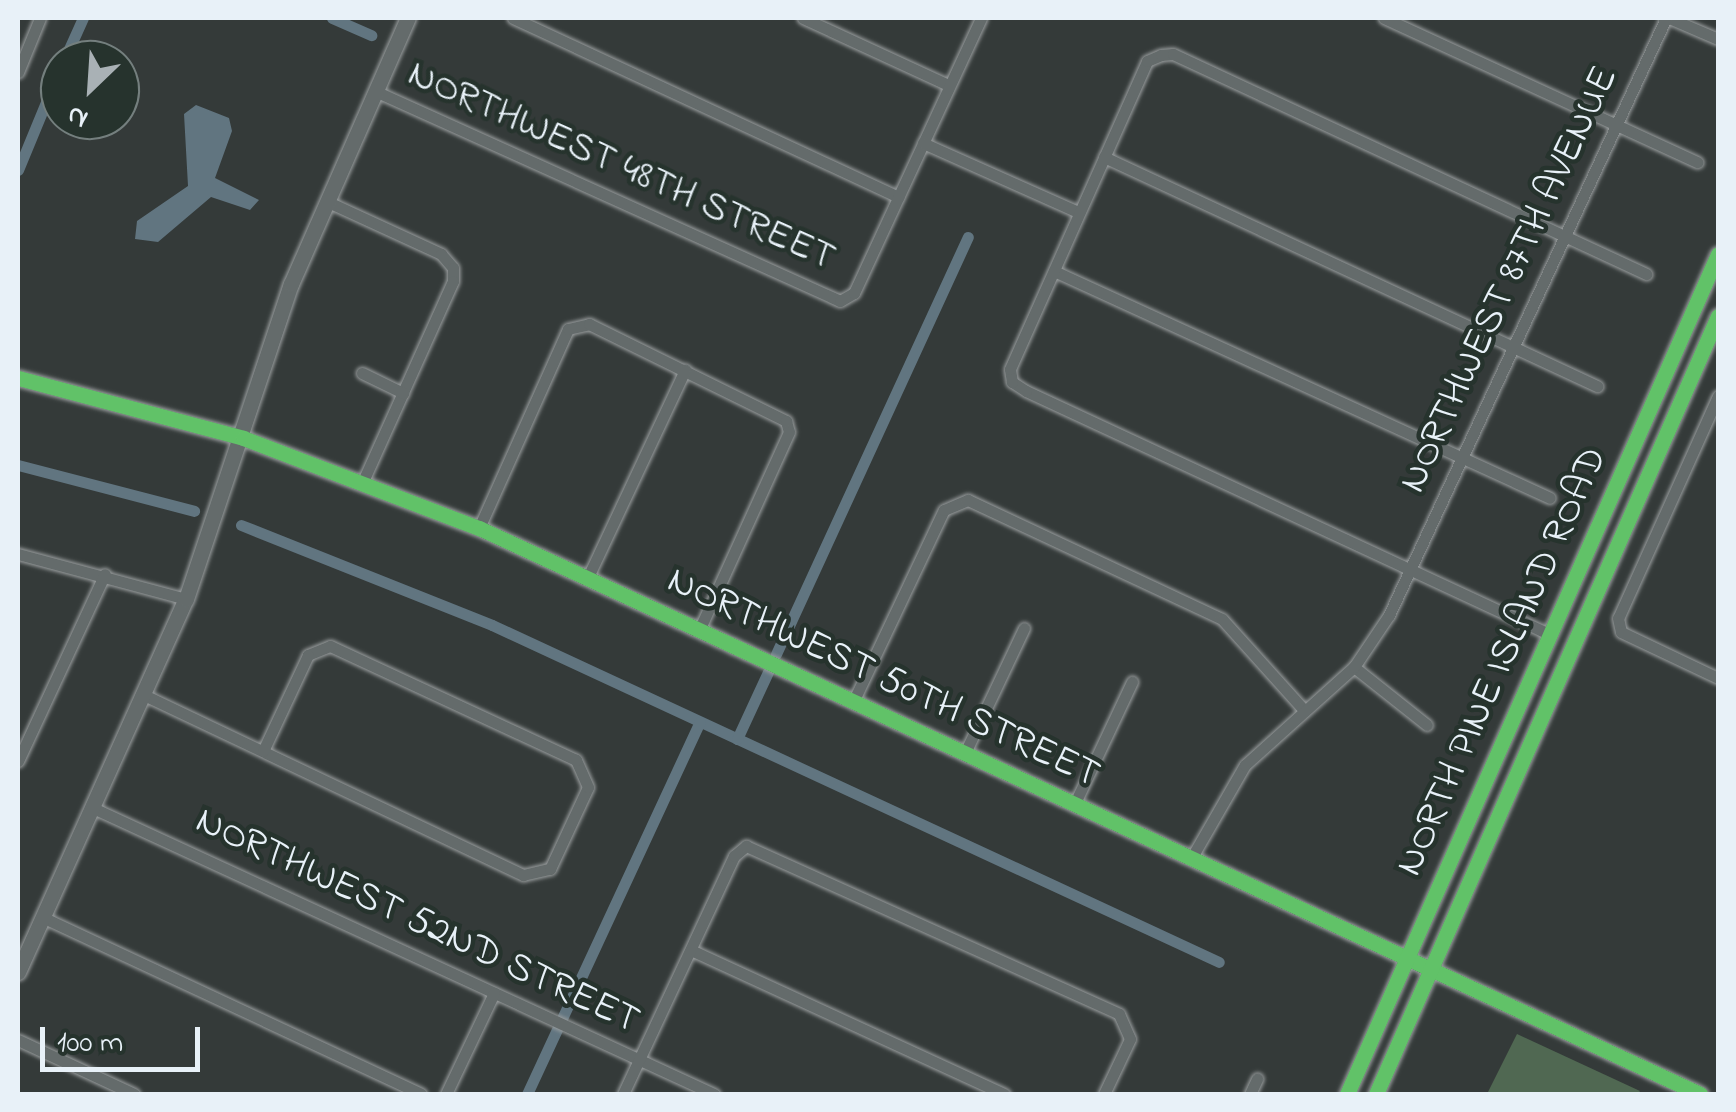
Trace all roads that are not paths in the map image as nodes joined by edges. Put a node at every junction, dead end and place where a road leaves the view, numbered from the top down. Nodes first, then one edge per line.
1 (40, 18) edge
2 (408, 18) edge
3 (514, 18) edge
4 (803, 18) edge
5 (981, 18) edge
6 (1384, 18) edge
7 (1668, 18) edge
8 (1718, 39) edge
9 (18, 72) edge
10 (948, 85) junction
11 (375, 91) junction
12 (1617, 124) junction
13 (923, 143) junction
14 (1104, 157) junction
15 (1697, 162) dead end
16 (898, 197) junction
17 (326, 200) junction
18 (1078, 212) junction
19 (1564, 236) junction
20 (1718, 254) edge
21 (1054, 271) junction
22 (1646, 274) dead end
23 (1718, 316) edge
24 (1513, 347) junction
25 (685, 370) junction
26 (362, 373) dead end
27 (18, 378) edge
28 (1597, 386) dead end
29 (403, 393) junction
30 (1718, 396) edge
31 (243, 438) junction
32 (1462, 458) junction
33 (362, 481) junction
34 (1550, 498) dead end
35 (479, 528) junction
36 (18, 554) edge
37 (1412, 569) junction
38 (105, 574) junction
39 (588, 578) junction
40 (186, 599) junction
41 (1024, 628) dead end
42 (699, 630) junction
43 (1551, 634) junction
44 (1354, 667) junction
45 (1718, 678) edge
46 (1530, 681) junction
47 (1132, 682) dead end
48 (144, 695) junction
49 (854, 700) junction
50 (1304, 710) junction
51 (1427, 725) dead end
52 (1538, 728) junction
53 (263, 751) junction
54 (965, 752) junction
55 (18, 760) edge
56 (1075, 803) junction
57 (93, 808) junction
58 (1192, 857) junction
59 (42, 918) junction
60 (691, 950) junction
61 (1408, 960) junction
62 (1430, 970) junction
63 (18, 972) edge
64 (494, 993) junction
65 (18, 1040) edge
66 (639, 1060) junction
67 (1257, 1079) dead end
68 (134, 1094) edge
69 (421, 1094) edge
70 (446, 1094) edge
71 (624, 1094) edge
72 (714, 1094) edge
73 (1004, 1094) edge
74 (1104, 1094) edge
75 (1250, 1094) edge
76 (1347, 1094) edge
77 (1376, 1094) edge
78 (1700, 1094) edge

1 - 9 street
2 - 11 street
3 - 16 street
4 - 10 street
5 - 10 street
6 - 12 street
7 - 8 street
7 - 12 street, NORTHWEST 87TH AVENUE
10 - 13 street
11 - 16 street, NORTHWEST 48TH STREET
11 - 17 street
12 - 15 street
12 - 19 street, NORTHWEST 87TH AVENUE
13 - 16 street
13 - 18 street
14 - 18 street
14 - 19 street
14 - 24 street
17 - 29 street
17 - 31 street
18 - 21 street
19 - 22 street
19 - 24 street, NORTHWEST 87TH AVENUE
20 - 43 street, NORTH PINE ISLAND ROAD
21 - 32 street
21 - 37 street
23 - 52 street, NORTH PINE ISLAND ROAD
24 - 28 street
24 - 32 street, NORTHWEST 87TH AVENUE
25 - 35 street
25 - 39 street
25 - 42 street
26 - 29 street
27 - 31 street, NORTHWEST 50TH STREET
29 - 33 street
30 - 45 street
31 - 33 street, NORTHWEST 50TH STREET
31 - 40 street
32 - 34 street
32 - 37 street, NORTHWEST 87TH AVENUE
33 - 35 street, NORTHWEST 50TH STREET
35 - 39 street, NORTHWEST 50TH STREET
36 - 38 street
37 - 43 street
37 - 44 street, NORTHWEST 87TH AVENUE
38 - 40 street
38 - 55 street
39 - 42 street, NORTHWEST 50TH STREET
40 - 48 street
41 - 54 street
42 - 49 street, NORTHWEST 50TH STREET
43 - 46 street, NORTH PINE ISLAND ROAD
44 - 50 street, NORTHWEST 87TH AVENUE
44 - 51 street
46 - 52 street
46 - 61 street, NORTH PINE ISLAND ROAD
47 - 56 street
48 - 53 street
48 - 57 street
49 - 50 street
49 - 54 street, NORTHWEST 50TH STREET
50 - 58 street, NORTHWEST 87TH AVENUE
52 - 62 street, NORTH PINE ISLAND ROAD
53 - 53 street
54 - 56 street, NORTHWEST 50TH STREET
56 - 58 street, NORTHWEST 50TH STREET
57 - 59 street
57 - 64 street, NORTHWEST 52ND STREET
58 - 61 street, NORTHWEST 50TH STREET
59 - 63 street
59 - 69 street
60 - 66 street
60 - 73 street
60 - 74 street
61 - 62 street, NORTHWEST 50TH STREET
61 - 76 street, NORTH PINE ISLAND ROAD
62 - 77 street, NORTH PINE ISLAND ROAD
62 - 78 street, NORTHWEST 50TH STREET
64 - 66 street, NORTHWEST 52ND STREET
64 - 70 street
65 - 68 street
66 - 71 street
66 - 72 street, NORTHWEST 52ND STREET
67 - 75 street

